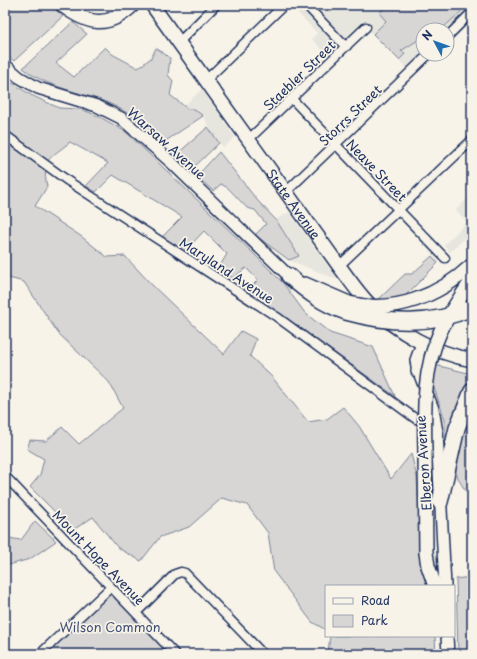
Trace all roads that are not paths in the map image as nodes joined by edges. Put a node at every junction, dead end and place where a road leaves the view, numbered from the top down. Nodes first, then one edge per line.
1 (62, 5) edge
2 (133, 5) edge
3 (152, 5) edge
4 (216, 5) edge
5 (284, 5) edge
6 (306, 5) edge
7 (472, 12) edge
8 (366, 27) dead end
9 (455, 28) edge
10 (179, 42) junction
11 (347, 46) junction
12 (421, 62) edge
13 (5, 65) edge
14 (206, 80) junction
15 (292, 99) junction
16 (5, 135) edge
17 (249, 140) junction
18 (472, 140) edge
19 (336, 146) junction
20 (286, 192) junction
21 (399, 210) junction
22 (445, 258) dead end
23 (472, 265) edge
24 (339, 266) junction
25 (289, 276) joint
26 (472, 280) edge
27 (347, 307) junction
28 (472, 308) edge
29 (422, 343) junction
30 (438, 350) junction
31 (472, 360) edge
32 (418, 371) junction
33 (472, 391) edge
34 (435, 424) junction
35 (5, 476) edge
36 (440, 502) junction
37 (436, 585) edge
38 (445, 585) edge
39 (111, 587) junction
40 (136, 614) junction
41 (447, 637) edge
42 (40, 654) edge
43 (175, 654) edge
44 (263, 654) edge
45 (448, 654) edge

1 - 2 main road
3 - 10 main road, State Avenue
4 - 10 street
5 - 14 street
6 - 11 street
7 - 9 street
8 - 11 street, Staebler Street
10 - 14 main road, State Avenue
11 - 15 street, Staebler Street
12 - 19 street, Storrs Street
13 - 25 main road, Warsaw Avenue
14 - 17 main road, State Avenue
15 - 17 street, Staebler Street
15 - 19 street, Neave Street
16 - 34 street, Maryland Avenue
17 - 20 main road, State Avenue
18 - 21 street
19 - 20 street, Storrs Street
19 - 21 street, Neave Street
20 - 24 main road, State Avenue
21 - 22 street, Neave Street
21 - 24 street
23 - 27 main road, bridge
24 - 29 main road, State Avenue
25 - 27 highway
26 - 37 main road, bridge
27 - 28 highway, bridge
29 - 30 main road, State Avenue
29 - 32 main road, Elberon Avenue
30 - 31 main road, State Avenue
30 - 32 main road
32 - 34 main road, Elberon Avenue
33 - 36 highway
34 - 36 main road, Elberon Avenue
35 - 39 street, Mount Hope Avenue
36 - 38 main road, Elberon Avenue
39 - 40 street, Mount Hope Avenue
39 - 42 street
40 - 43 street, Mount Hope Avenue
40 - 44 street
41 - 45 main road

